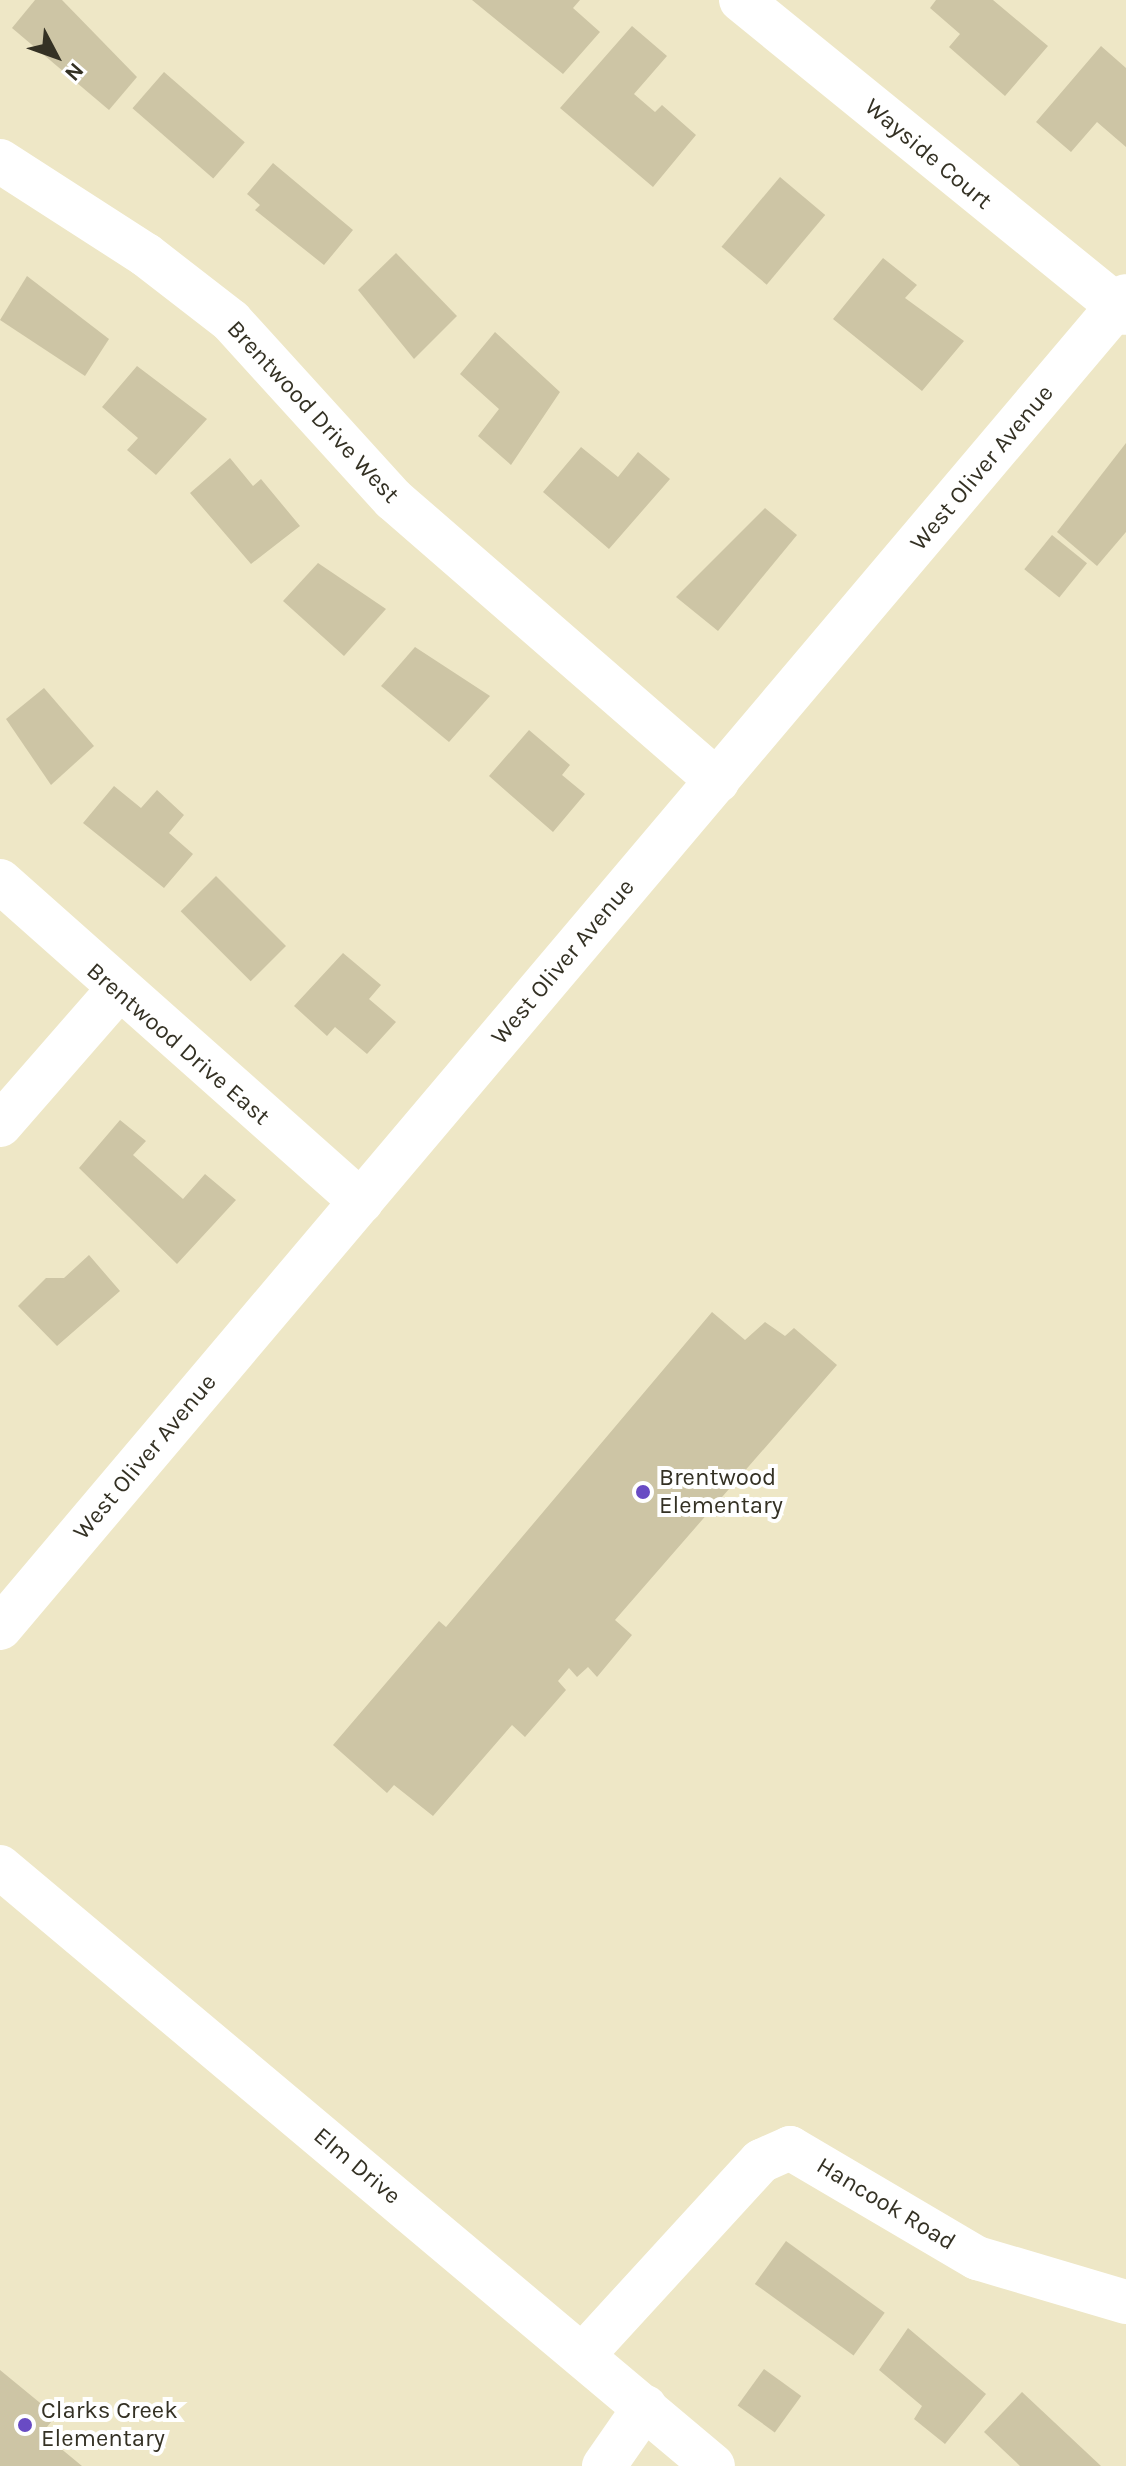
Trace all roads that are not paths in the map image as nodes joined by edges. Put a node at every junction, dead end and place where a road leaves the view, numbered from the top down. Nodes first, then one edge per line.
1 (741, 0) edge
2 (0, 161) edge
3 (1122, 306) edge
4 (717, 781) junction
5 (0, 881) edge
6 (117, 991) junction
7 (0, 1125) edge
8 (361, 1202) junction
9 (0, 1628) edge
10 (0, 1867) edge
11 (1126, 2302) edge
12 (583, 2355) junction
13 (645, 2407) junction
14 (604, 2466) edge
15 (713, 2466) edge

1 - 3 street, Wayside Court
2 - 4 street, Brentwood Drive West
3 - 4 street, West Oliver Avenue
4 - 8 street, West Oliver Avenue
5 - 6 street, Brentwood Drive East
6 - 7 street
6 - 8 street, Brentwood Drive East
8 - 9 street, West Oliver Avenue
10 - 12 street, Elm Drive
11 - 12 street, Hancook Road
12 - 13 street, Elm Drive
13 - 14 street
13 - 15 street, Elm Drive

